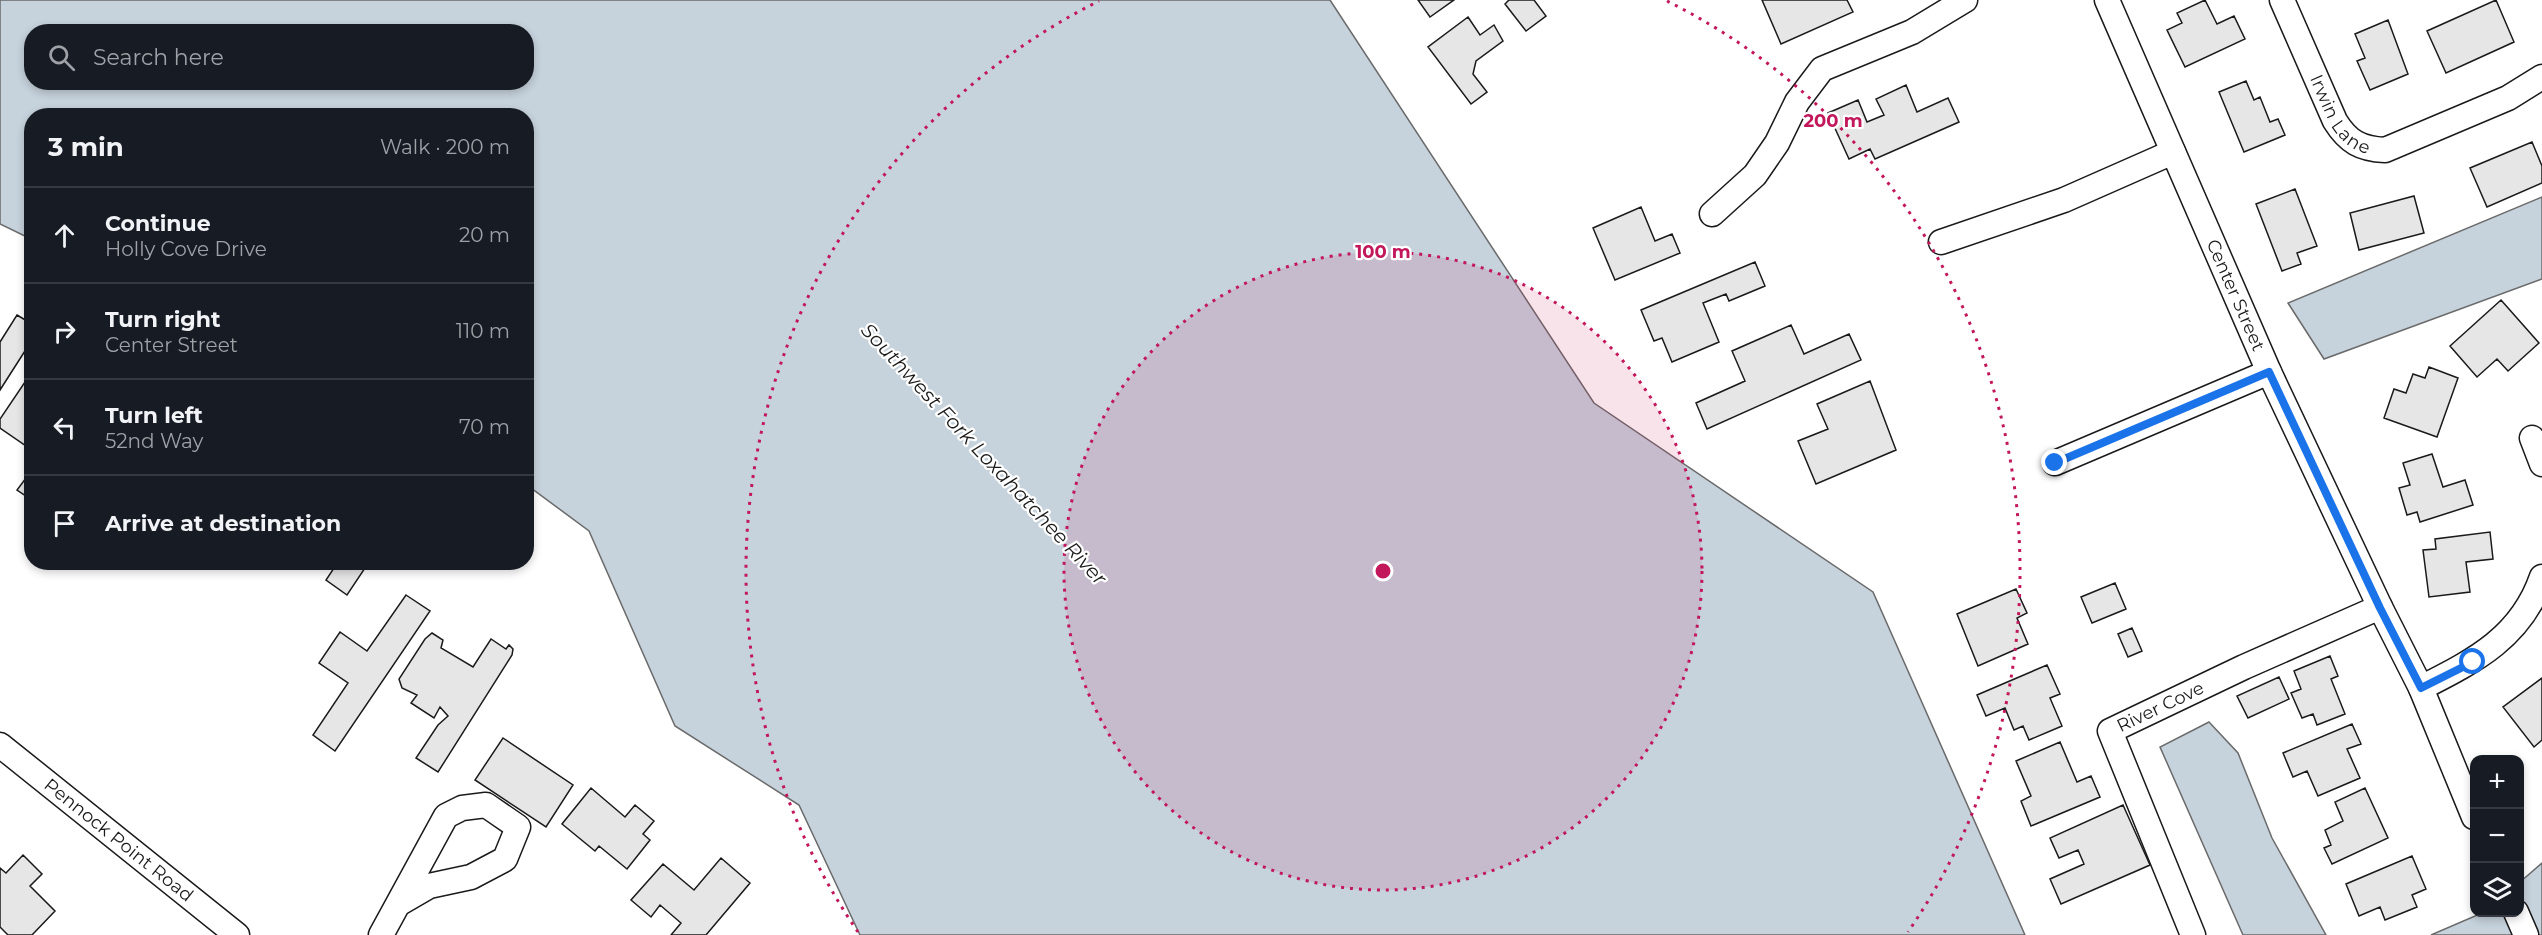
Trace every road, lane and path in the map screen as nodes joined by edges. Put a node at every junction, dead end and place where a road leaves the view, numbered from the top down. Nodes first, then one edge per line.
1 (1965, 0) edge
2 (2107, 0) edge
3 (2282, 0) edge
4 (2542, 78) edge
5 (2173, 152) junction
6 (1712, 214) dead end
7 (1941, 242) dead end
8 (2269, 372) junction
9 (2532, 438) dead end
10 (2055, 463) dead end
11 (2542, 464) edge
12 (2542, 577) edge
13 (2380, 608) junction
14 (2421, 688) junction
15 (0, 745) edge
16 (2472, 809) edge
17 (398, 904) junction
18 (2518, 917) edge
19 (237, 935) edge
20 (381, 935) edge
21 (2193, 935) edge
22 (2526, 935) edge

1 - 6 street
2 - 5 street, Center Street
3 - 4 street, Irwin Lane
5 - 7 street
5 - 8 street, Center Street
8 - 10 street
8 - 13 street, Center Street
9 - 11 street
12 - 14 street
13 - 14 street, Center Street
13 - 21 street, River Cove
14 - 16 street, Center Street
15 - 19 street, Pennock Point Road
17 - 17 street
17 - 20 street
18 - 22 street

